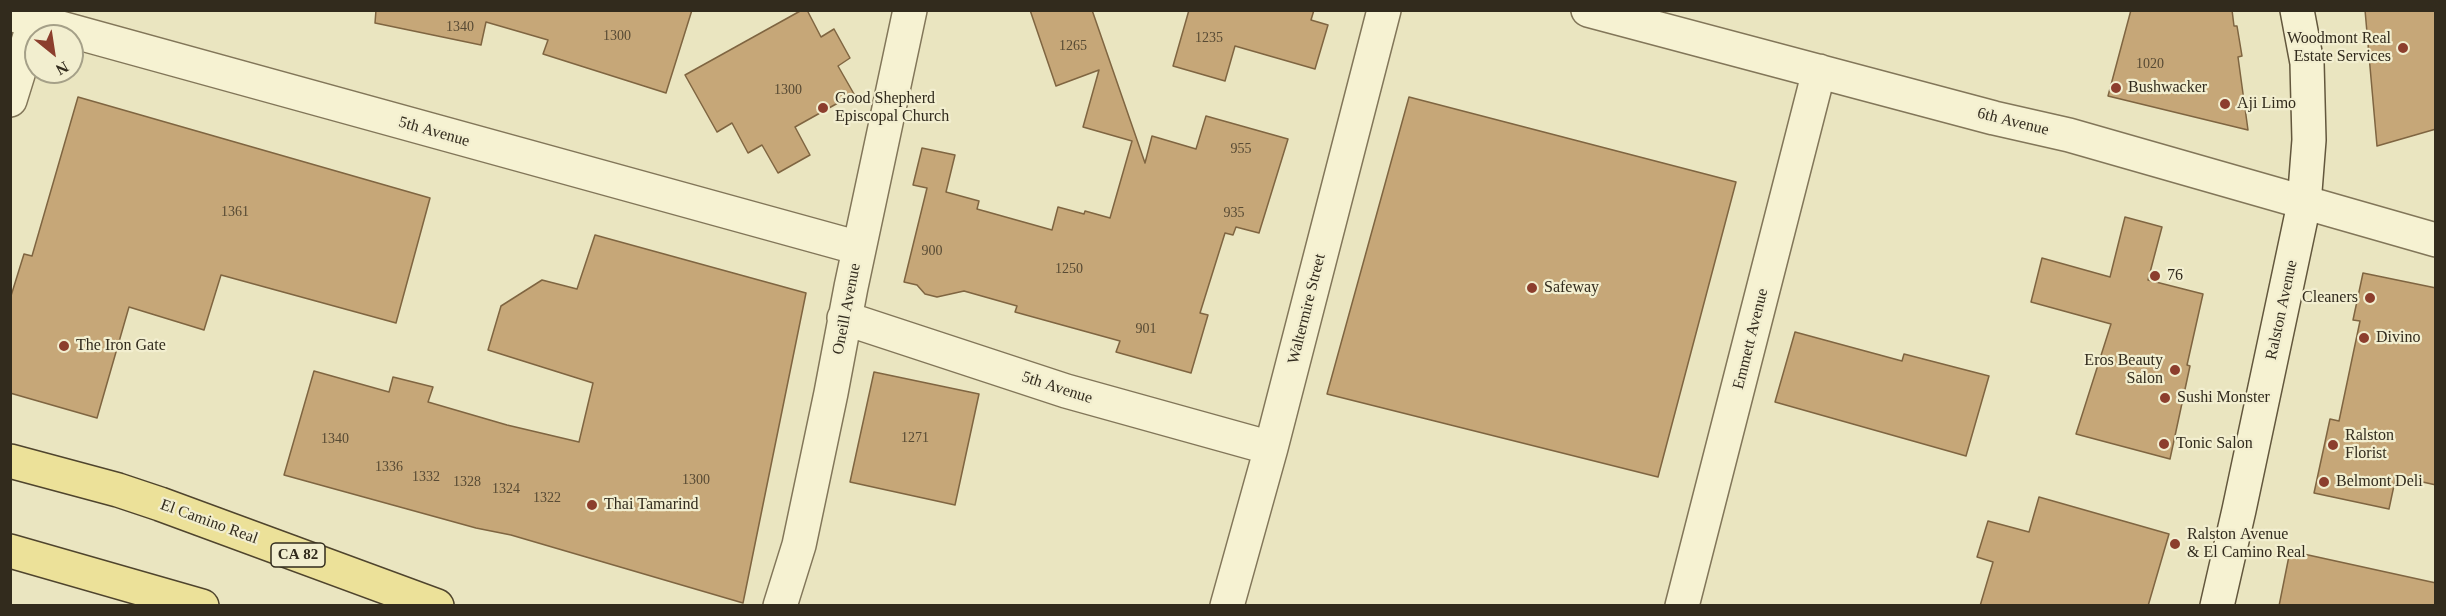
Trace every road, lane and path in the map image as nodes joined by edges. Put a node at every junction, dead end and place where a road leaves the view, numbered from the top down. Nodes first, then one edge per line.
1 (910, 10) edge
2 (1384, 10) edge
3 (1588, 10) edge
4 (2297, 10) edge
5 (28, 15) edge
6 (1819, 72) junction
7 (10, 100) edge
8 (2304, 204) junction
9 (2436, 240) edge
10 (859, 248) junction
11 (844, 318) junction
12 (1272, 448) junction
13 (10, 461) edge
14 (10, 551) edge
15 (202, 606) edge
16 (437, 606) edge
17 (780, 606) edge
18 (1227, 606) edge
19 (1682, 606) edge
20 (2217, 606) edge

1 - 10 street, Oneill Avenue
2 - 12 street, Waltermire Street
3 - 6 street, 6th Avenue
4 - 8 street, Ralston Avenue
5 - 7 street
5 - 10 street, 5th Avenue
6 - 8 street, 6th Avenue
6 - 19 street, Emmett Avenue
8 - 9 street, 6th Avenue
8 - 20 street, Ralston Avenue
10 - 11 street, Oneill Avenue
11 - 12 street, 5th Avenue
11 - 17 street, Oneill Avenue
12 - 18 street, Waltermire Street
13 - 16 main road, El Camino Real / CA 82
14 - 15 main road

